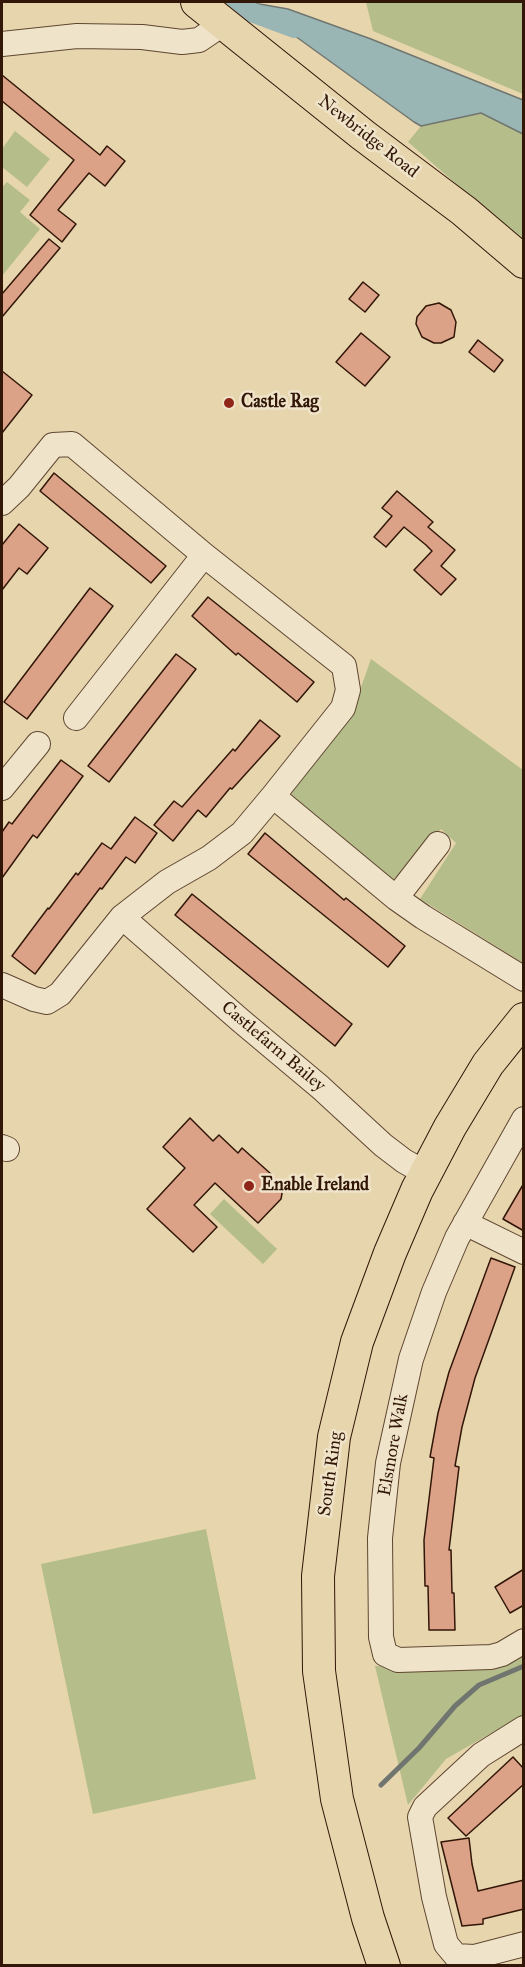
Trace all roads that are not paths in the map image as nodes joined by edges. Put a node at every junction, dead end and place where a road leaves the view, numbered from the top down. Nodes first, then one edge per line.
1 (211, 12) edge
2 (2, 44) edge
3 (524, 262) edge
4 (2, 503) edge
5 (204, 555) junction
6 (76, 718) dead end
7 (38, 744) dead end
8 (2, 788) edge
9 (273, 796) junction
10 (438, 844) dead end
11 (396, 898) junction
12 (122, 916) junction
13 (524, 979) edge
14 (2, 985) edge
15 (524, 1019) edge
16 (524, 1119) edge
17 (427, 1174) junction
18 (465, 1223) junction
19 (524, 1252) edge
20 (524, 1641) edge
21 (524, 1728) edge
22 (524, 1944) edge
23 (384, 1965) edge

1 - 2 street
1 - 3 main road, Newbridge Road
4 - 5 street
5 - 6 street
5 - 9 street
7 - 8 street
9 - 11 street
9 - 12 street
10 - 11 street
11 - 13 street
12 - 14 street
12 - 17 street, Castlefarm Bailey
15 - 17 main road, South Ring
16 - 18 street, Elsmore Walk
17 - 23 main road, South Ring
18 - 19 street
18 - 20 street, Elsmore Walk
21 - 22 street

